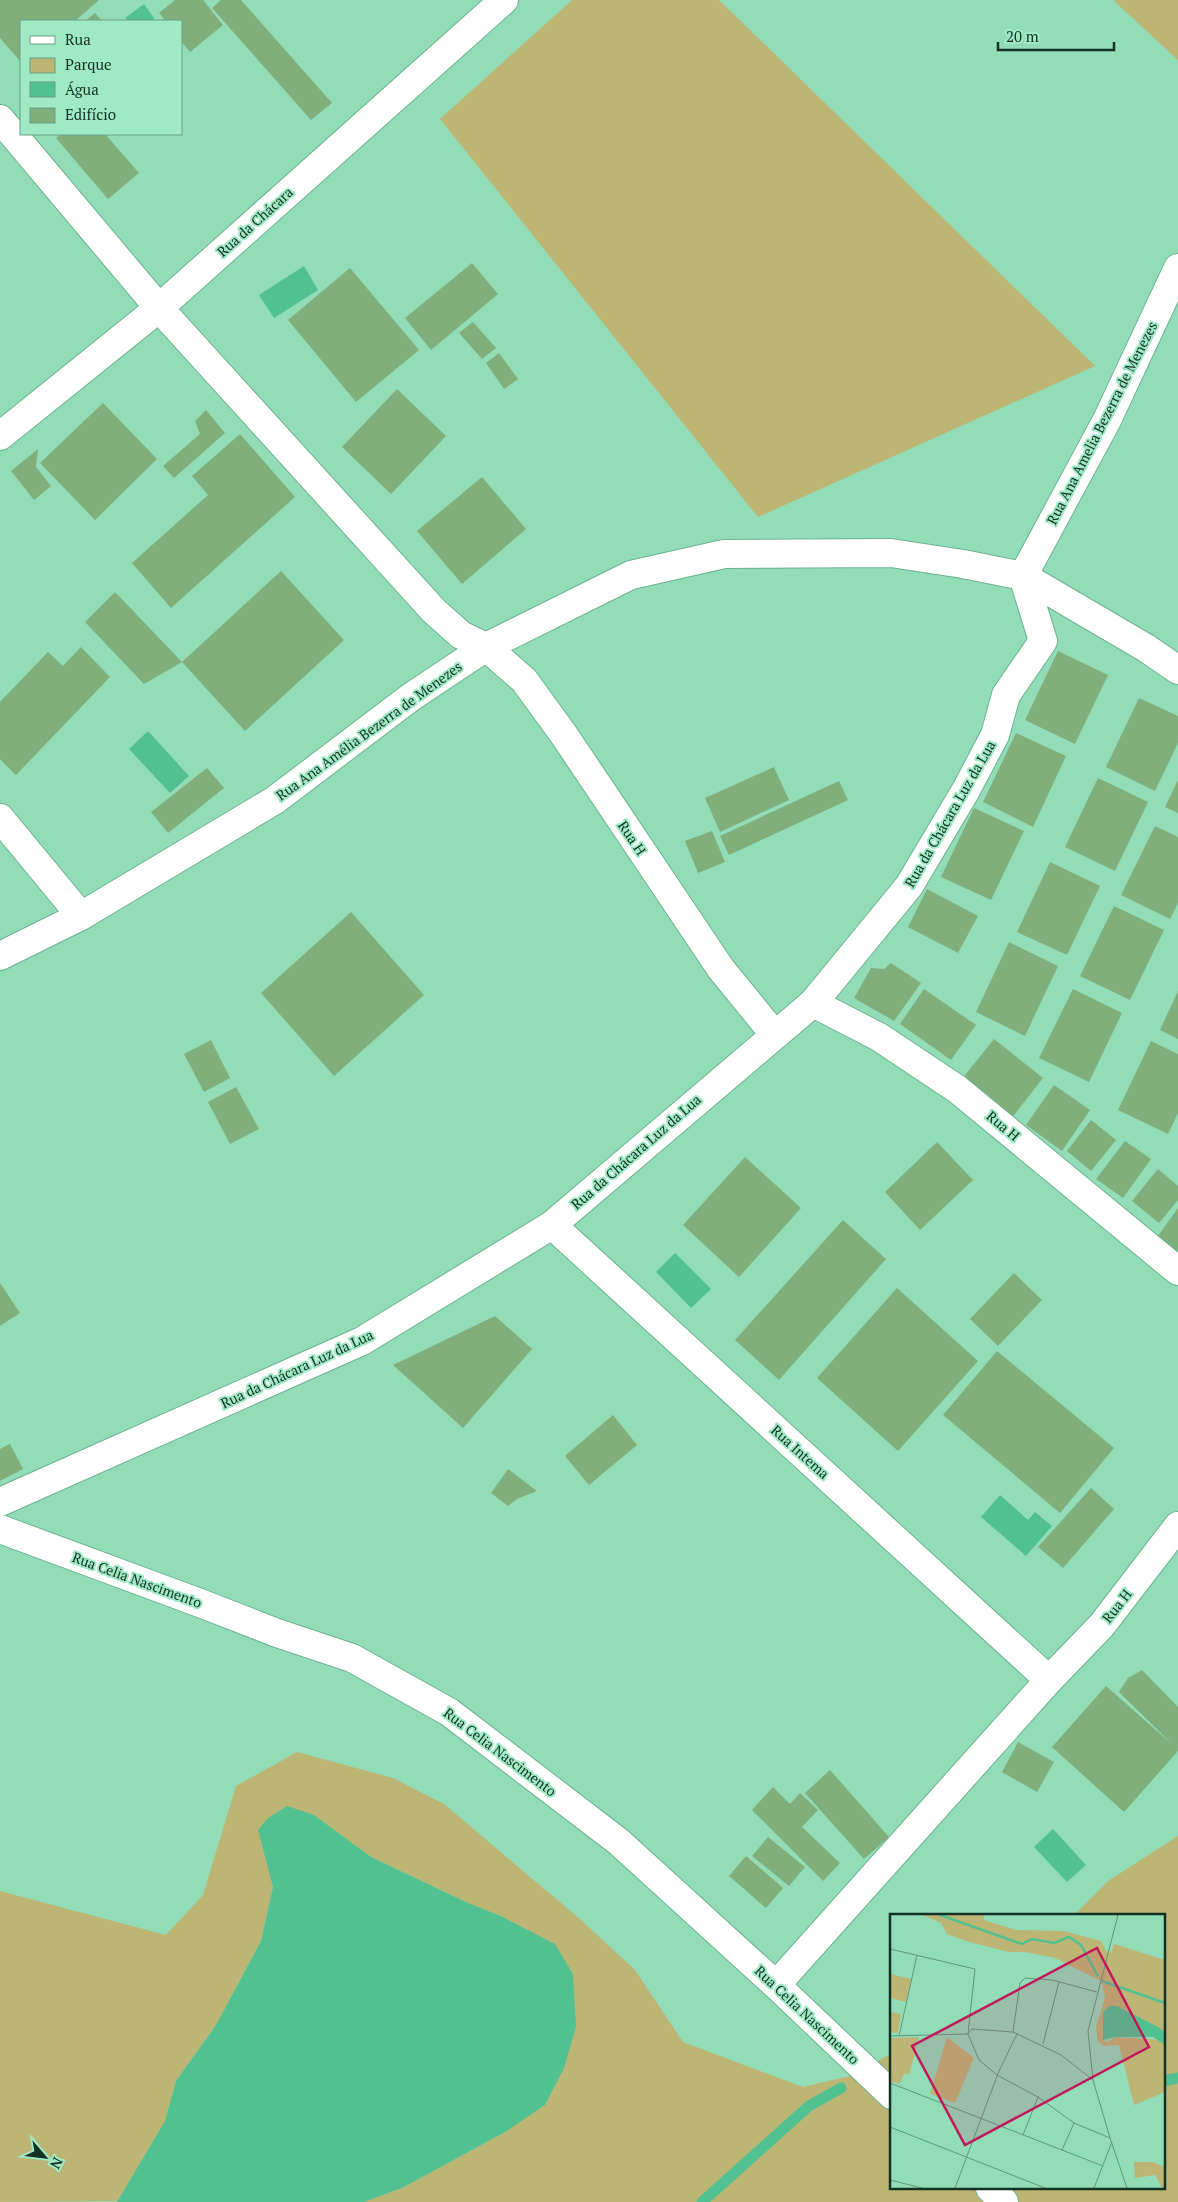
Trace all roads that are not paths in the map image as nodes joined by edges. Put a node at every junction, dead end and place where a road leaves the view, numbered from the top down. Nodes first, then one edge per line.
1 (504, 0) edge
2 (0, 119) edge
3 (1178, 268) edge
4 (159, 308) junction
5 (0, 436) edge
6 (1023, 576) junction
7 (486, 647) junction
8 (1178, 670) edge
9 (0, 818) edge
10 (81, 916) junction
11 (0, 956) edge
12 (812, 1003) junction
13 (774, 1034) junction
14 (552, 1225) junction
15 (1178, 1271) edge
16 (0, 1502) edge
17 (1178, 1526) edge
18 (0, 1529) edge
19 (1049, 1680) junction
20 (776, 1985) junction
21 (890, 2093) edge
22 (992, 2190) edge
23 (1004, 2202) edge

1 - 4 street, Rua da Chácara
2 - 4 street, Rua H
3 - 6 street, Rua Ana Amelia Bezerra de Menezes
4 - 5 street, Rua da Chácara
4 - 7 street, Rua H
6 - 7 street, Rua Ana Amélia Bezerra de Menezes
6 - 8 street, Rua Ana Amélia Bezerra de Menezes
6 - 12 street, Rua da Chácara Luz da Lua
7 - 10 street, Rua Ana Amélia Bezerra de Menezes
7 - 13 street, Rua H
9 - 10 street
10 - 11 street, Rua Ana Amélia Bezerra de Menezes
12 - 13 street, Rua da Chácara Luz da Lua
12 - 15 street, Rua H
13 - 14 street, Rua da Chácara Luz da Lua
14 - 16 street, Rua da Chácara Luz da Lua
14 - 19 street, Rua Intema
17 - 19 street, Rua H
18 - 20 street, Rua Celia Nascimento
19 - 20 street, Rua H
20 - 21 street, Rua Celia Nascimento
22 - 23 street

